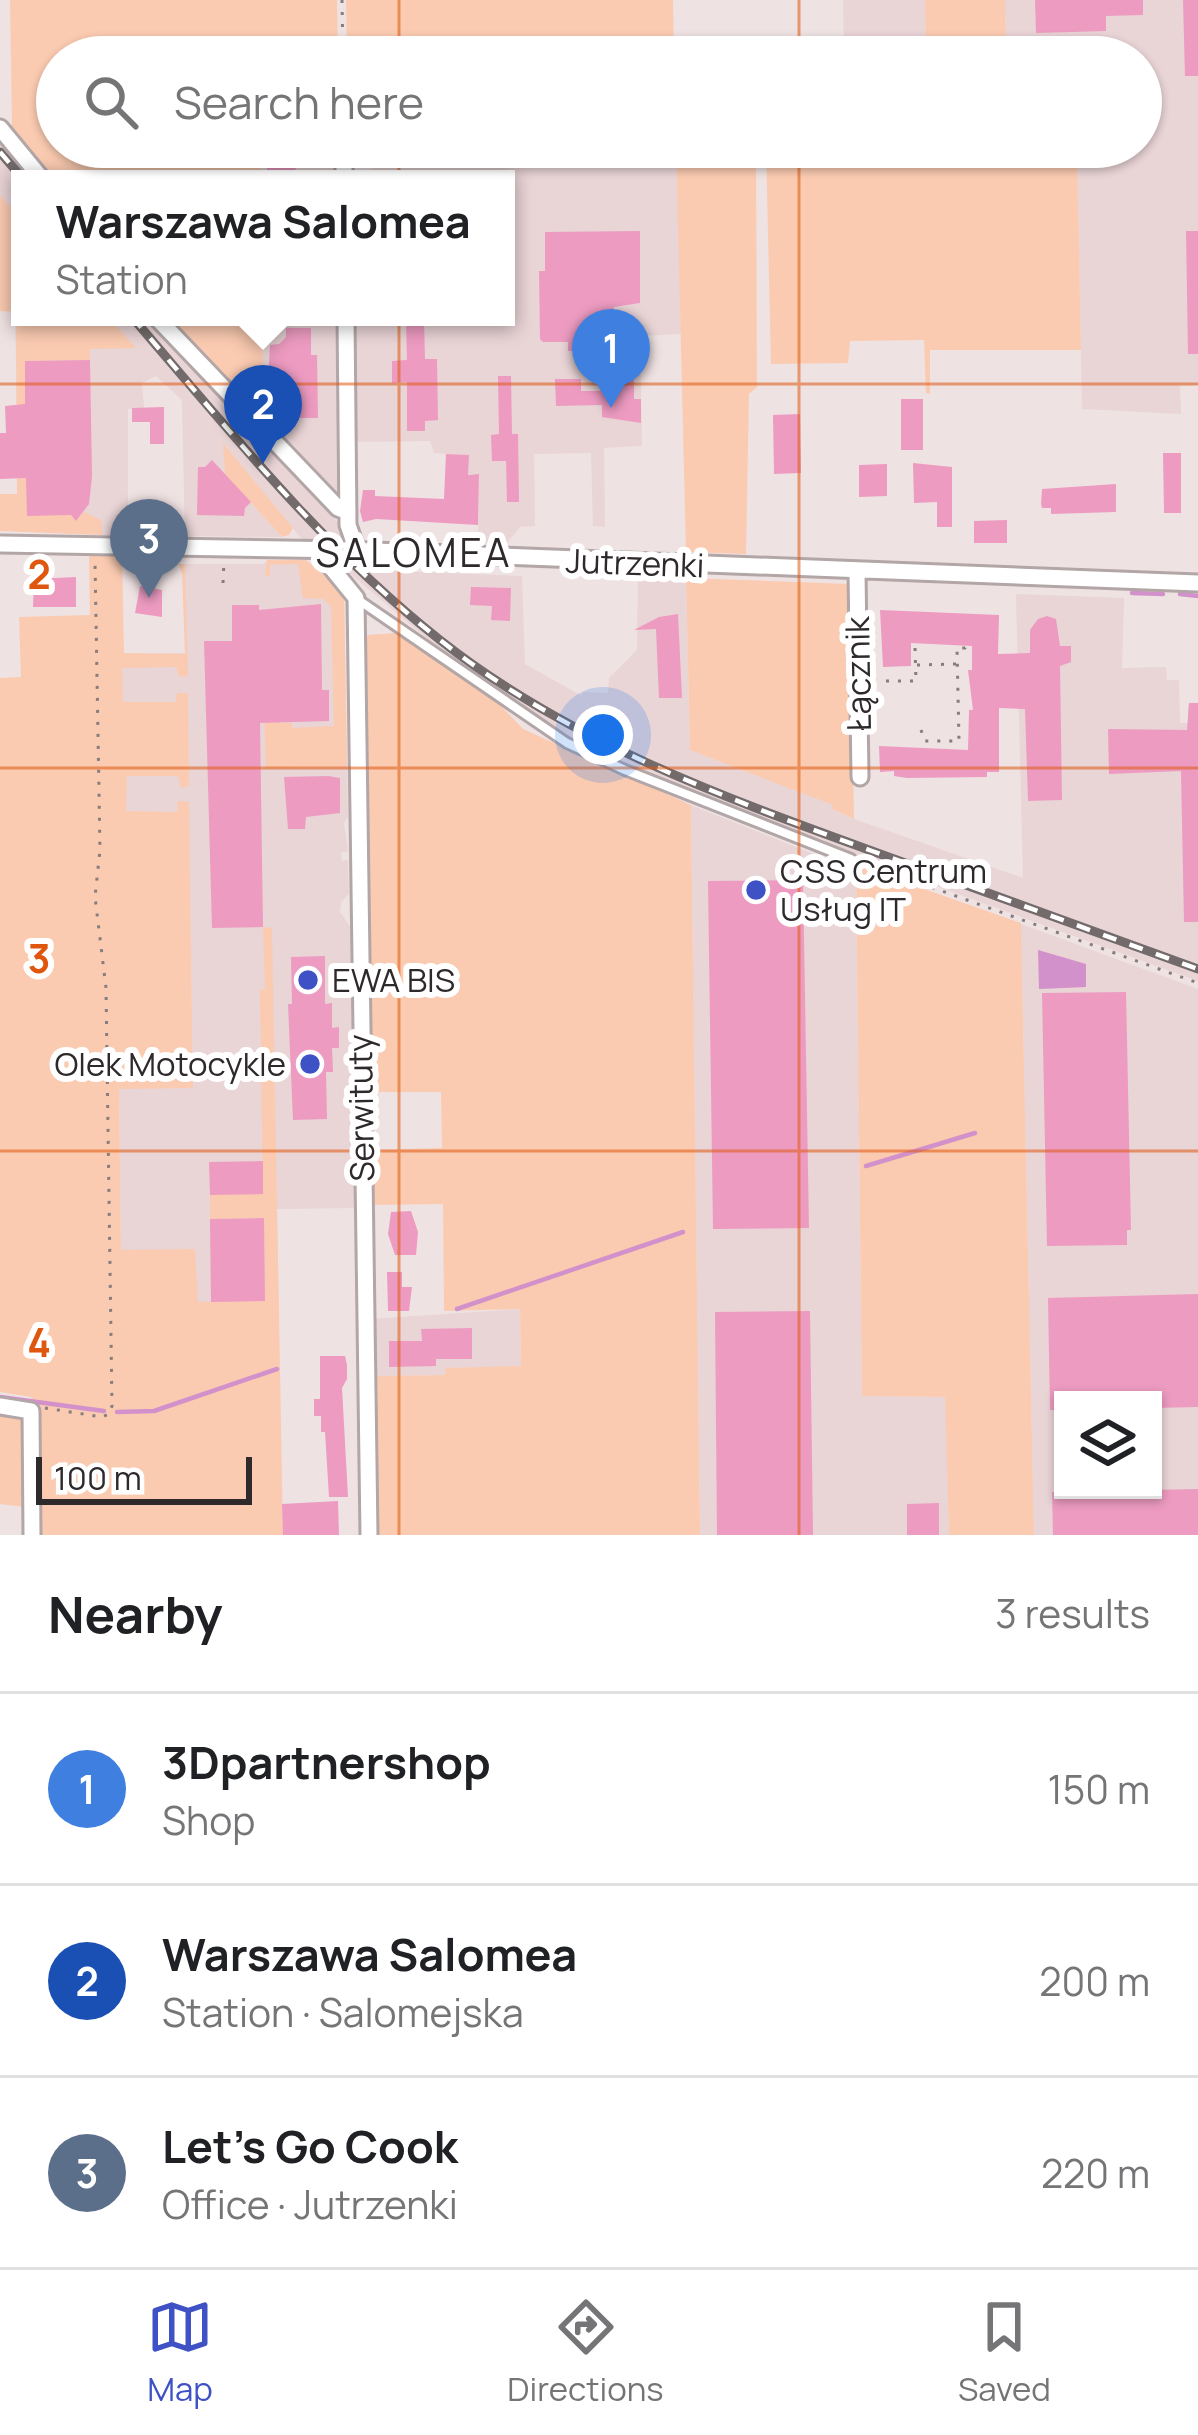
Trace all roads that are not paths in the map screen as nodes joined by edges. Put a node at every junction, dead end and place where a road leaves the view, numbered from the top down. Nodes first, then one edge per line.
1 (0, 128) edge
2 (34, 170) edge
3 (165, 326) edge
4 (346, 326) edge
5 (348, 512) junction
6 (0, 544) edge
7 (317, 550) junction
8 (357, 551) junction
9 (857, 572) junction
10 (1198, 583) edge
11 (356, 598) junction
12 (860, 777) dead end
13 (850, 860) road end
14 (0, 1406) edge
15 (32, 1535) edge
16 (369, 1535) edge

1 - 2 street
3 - 5 street
4 - 5 street
5 - 8 street
6 - 7 street, Jutrzenki
7 - 8 street, Jutrzenki
7 - 11 street
8 - 9 street, Jutrzenki
9 - 10 street, Jutrzenki
9 - 12 street, Łącznik
11 - 13 lane
11 - 16 street, Serwituty
14 - 15 street

